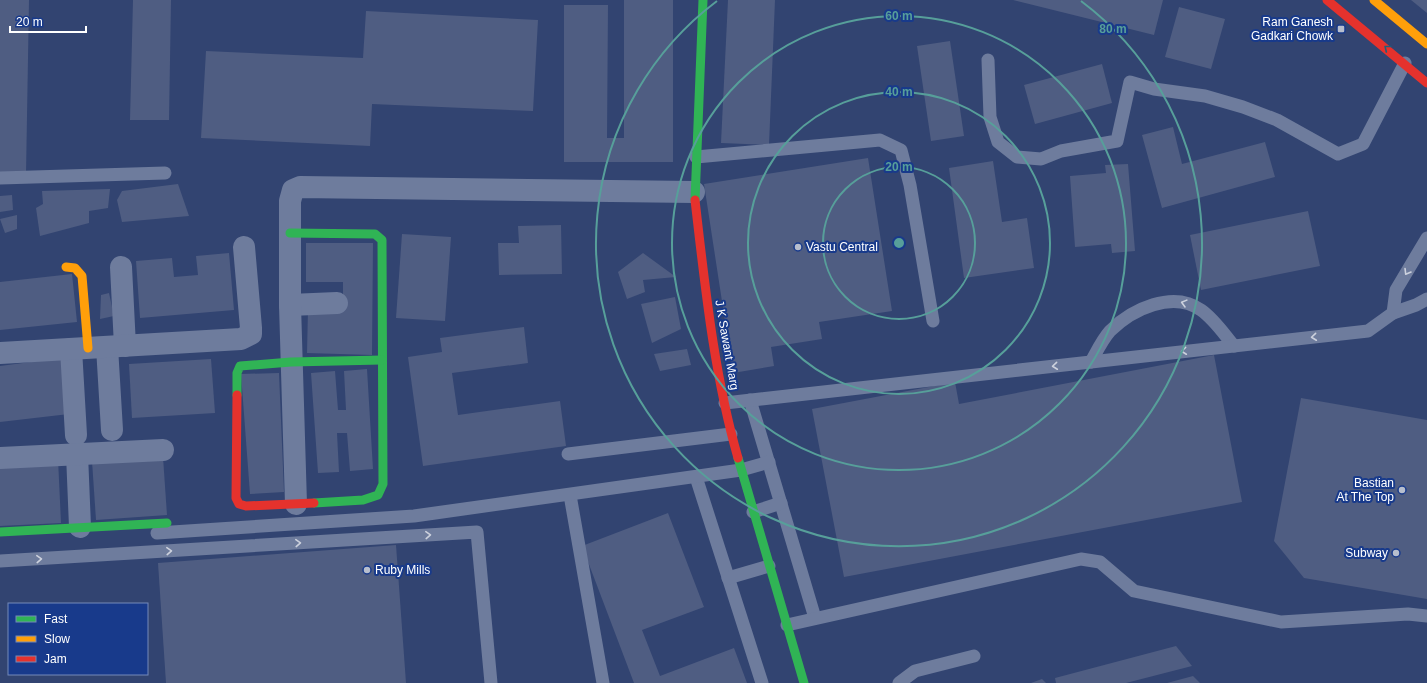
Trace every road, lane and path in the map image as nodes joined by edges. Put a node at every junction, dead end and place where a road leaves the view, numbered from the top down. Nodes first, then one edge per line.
1 (703, 0) edge
2 (1327, 0) edge
3 (1374, 0) edge
4 (1427, 44) edge
5 (988, 60) dead end
6 (1405, 63) junction
7 (1427, 83) edge
8 (696, 157) junction
9 (165, 173) dead end
10 (0, 178) edge
11 (694, 192) junction
12 (290, 234) junction
13 (1427, 238) edge
14 (244, 247) dead end
15 (66, 267) dead end
16 (121, 267) dead end
17 (1427, 299) edge
18 (337, 303) dead end
19 (290, 305) junction
20 (1394, 313) junction
21 (933, 322) dead end
22 (1234, 346) junction
23 (98, 347) junction
24 (0, 353) edge
25 (382, 360) junction
26 (291, 362) junction
27 (1091, 362) junction
28 (750, 400) junction
29 (725, 403) junction
30 (112, 430) dead end
31 (731, 434) junction
32 (76, 444) junction
33 (163, 450) dead end
34 (568, 454) dead end
35 (0, 458) edge
36 (769, 462) junction
37 (741, 470) junction
38 (696, 477) junction
39 (570, 495) junction
40 (296, 504) junction
41 (781, 504) junction
42 (753, 512) junction
43 (167, 523) dead end
44 (80, 527) junction
45 (0, 532) edge
46 (0, 543) edge
47 (0, 561) edge
48 (769, 566) junction
49 (728, 578) junction
50 (1427, 616) edge
51 (815, 618) junction
52 (787, 624) junction
53 (974, 656) dead end
54 (491, 683) edge
55 (603, 683) edge
56 (762, 683) edge
57 (804, 683) edge
58 (899, 683) edge

1 - 8 street, J K Sawant Marg
6 -> 2 street
3 - 4 street
5 - 6 lane
6 - 7 street
8 - 11 street, J K Sawant Marg
8 - 21 lane
9 - 10 lane
11 - 12 street
11 - 29 street, J K Sawant Marg
12 - 19 street
12 - 25 street
13 -> 20 lane
14 - 23 street
15 - 23 street
16 - 23 street
17 - 20 lane
18 - 19 street
19 - 26 street
20 -> 22 lane
22 -> 27 lane
22 -> 27 lane
23 - 24 street
23 - 30 street
23 - 32 street
25 - 26 street
25 - 40 street
26 - 40 street
26 - 40 street
27 -> 28 lane
28 - 29 lane
28 - 36 lane
29 - 31 street, J K Sawant Marg
31 - 34 lane
31 - 37 street, J K Sawant Marg
32 - 33 street
32 - 35 street
32 - 44 street
36 - 37 lane
36 - 41 lane
37 - 38 lane
37 - 42 street, J K Sawant Marg
38 - 39 lane
38 - 49 lane
39 - 46 lane
39 - 55 lane
41 - 42 lane
41 - 51 lane
42 - 48 street, J K Sawant Marg
43 - 44 street
44 - 45 street
47 -> 54 lane
48 - 49 lane
48 - 52 street, J K Sawant Marg
49 - 56 lane
50 - 51 lane
51 - 52 lane
52 - 57 street, J K Sawant Marg
53 - 58 lane

